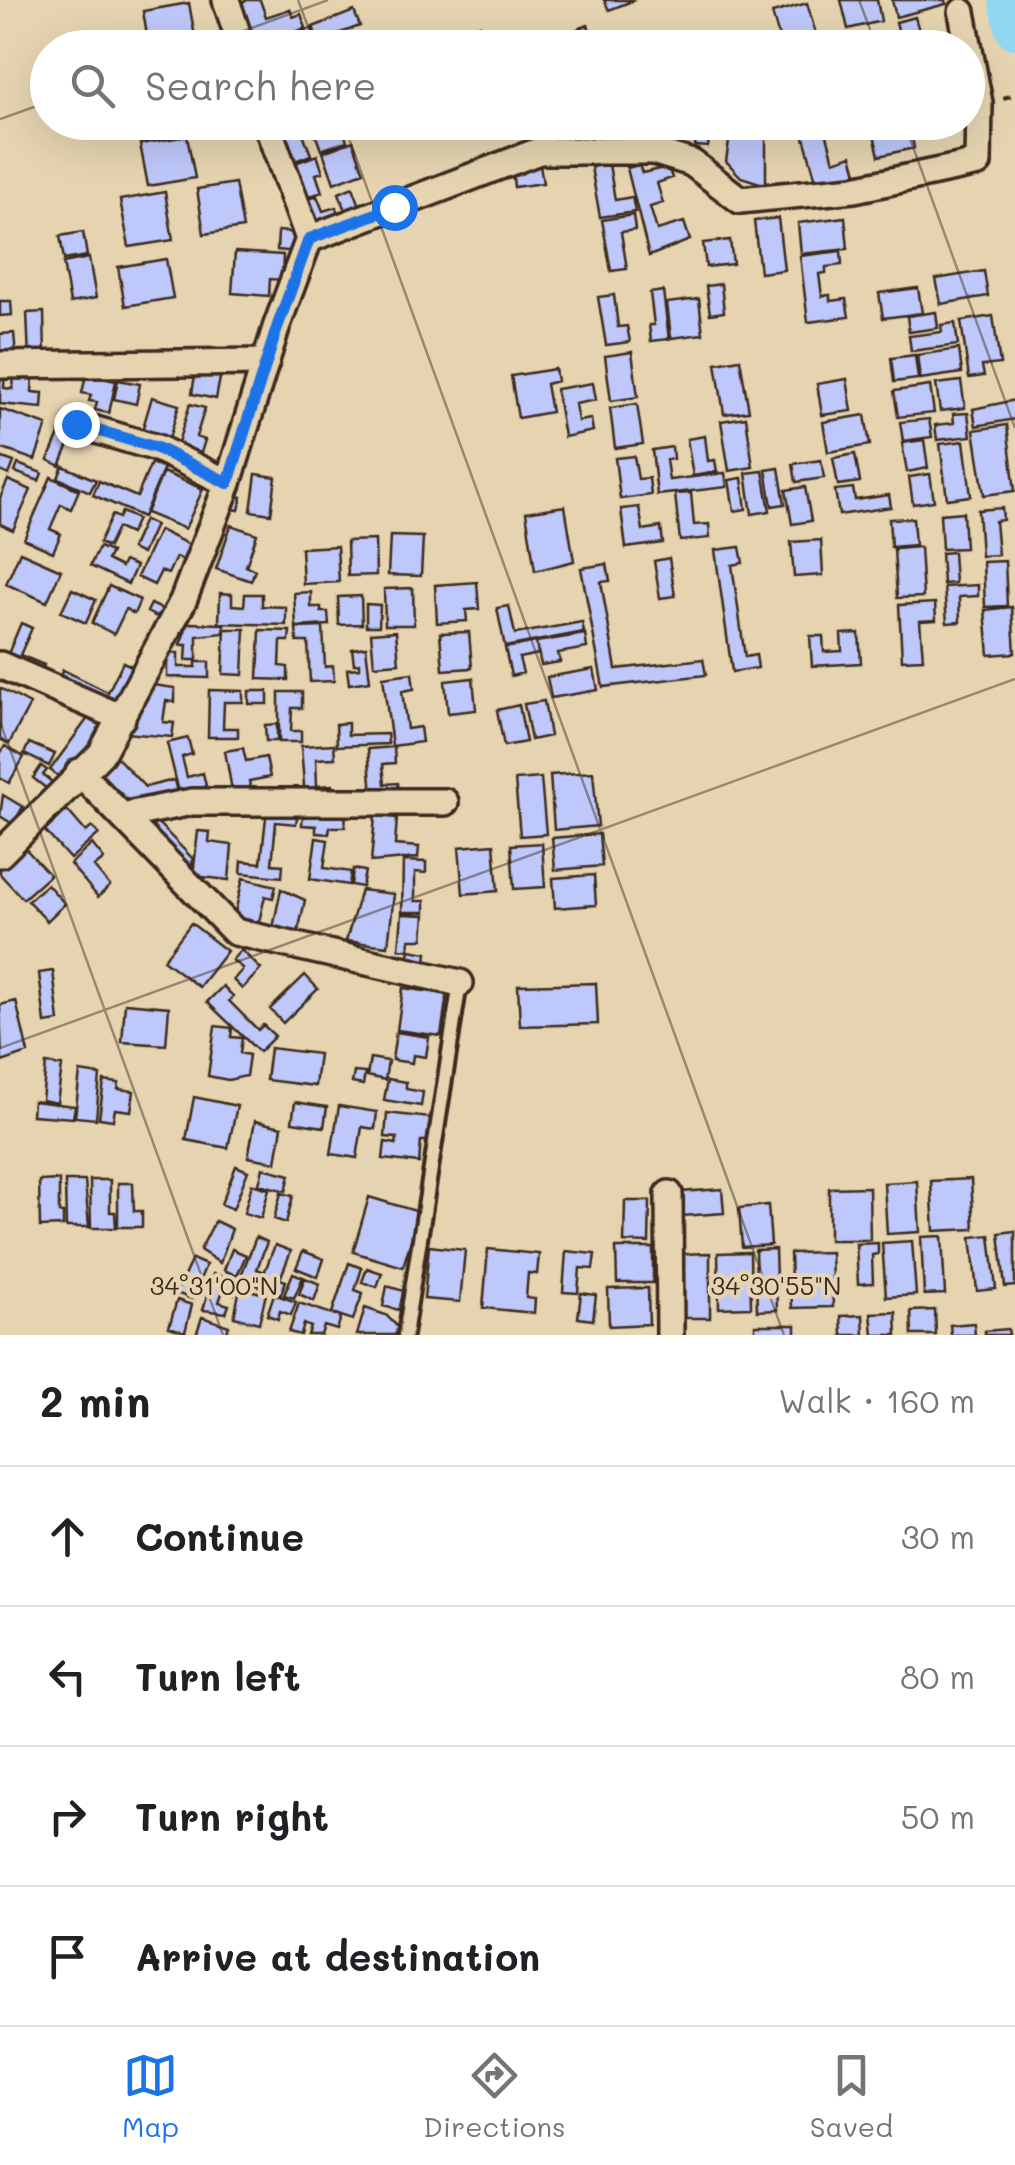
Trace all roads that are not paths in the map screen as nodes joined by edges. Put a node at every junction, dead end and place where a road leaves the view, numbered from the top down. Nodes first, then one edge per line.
1 (226, 0) edge
2 (962, 12) dead end
3 (236, 30) edge
4 (965, 30) edge
5 (273, 140) edge
6 (978, 140) edge
7 (309, 239) junction
8 (266, 362) junction
9 (0, 366) edge
10 (76, 424) dead end
11 (228, 483) junction
12 (0, 665) edge
13 (122, 718) junction
14 (80, 772) junction
15 (446, 802) dead end
16 (122, 816) junction
17 (0, 854) edge
18 (460, 983) joint
19 (669, 1194) dead end
20 (405, 1335) edge
21 (670, 1335) edge

1 - 3 street
2 - 4 street
5 - 7 street
6 - 7 street
7 - 8 street
8 - 9 street
8 - 11 street
10 - 11 street
11 - 13 street
12 - 13 street
13 - 14 street
14 - 16 street
14 - 17 street
15 - 16 street
16 - 18 street
18 - 20 lane
19 - 21 street

